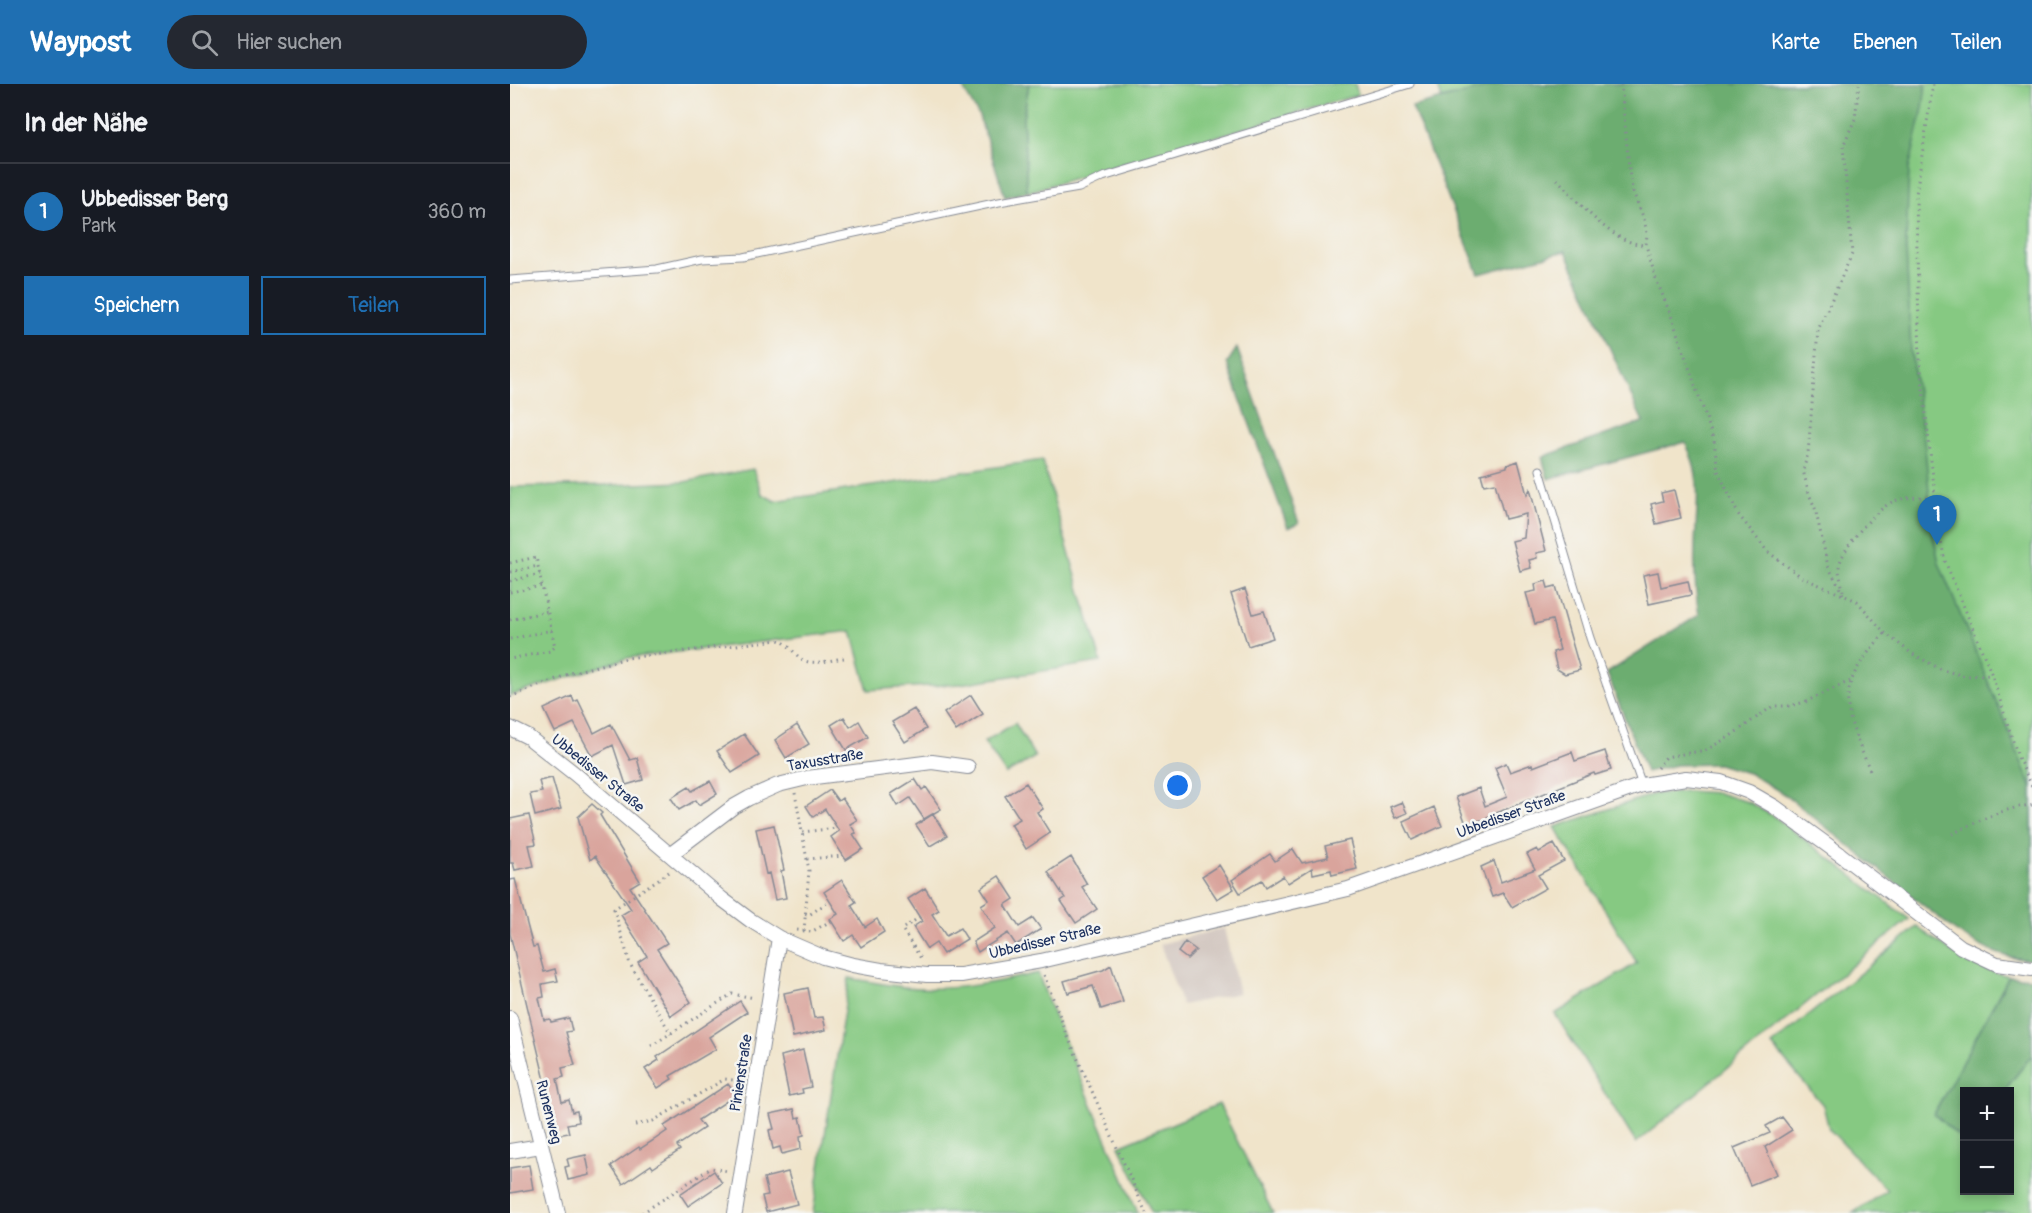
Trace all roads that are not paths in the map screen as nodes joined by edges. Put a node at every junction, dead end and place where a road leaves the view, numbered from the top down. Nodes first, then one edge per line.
1 (1410, 84) edge
2 (510, 280) edge
3 (1540, 470) dead end
4 (510, 728) edge
5 (968, 766) dead end
6 (1642, 785) junction
7 (676, 859) junction
8 (779, 938) junction
9 (2032, 969) edge
10 (510, 1018) edge
11 (541, 1146) junction
12 (510, 1151) edge
13 (558, 1213) edge
14 (735, 1213) edge

1 - 2 lane
3 - 6 lane
4 - 7 street, Ubbedisser Straße
5 - 7 street, Taxusstraße
6 - 8 street, Ubbedisser Straße
6 - 9 street, Ubbedisser Straße
7 - 8 street, Ubbedisser Straße
8 - 14 street, Pinienstraße
10 - 11 street, Runenweg
11 - 12 street
11 - 13 street, Runenweg

